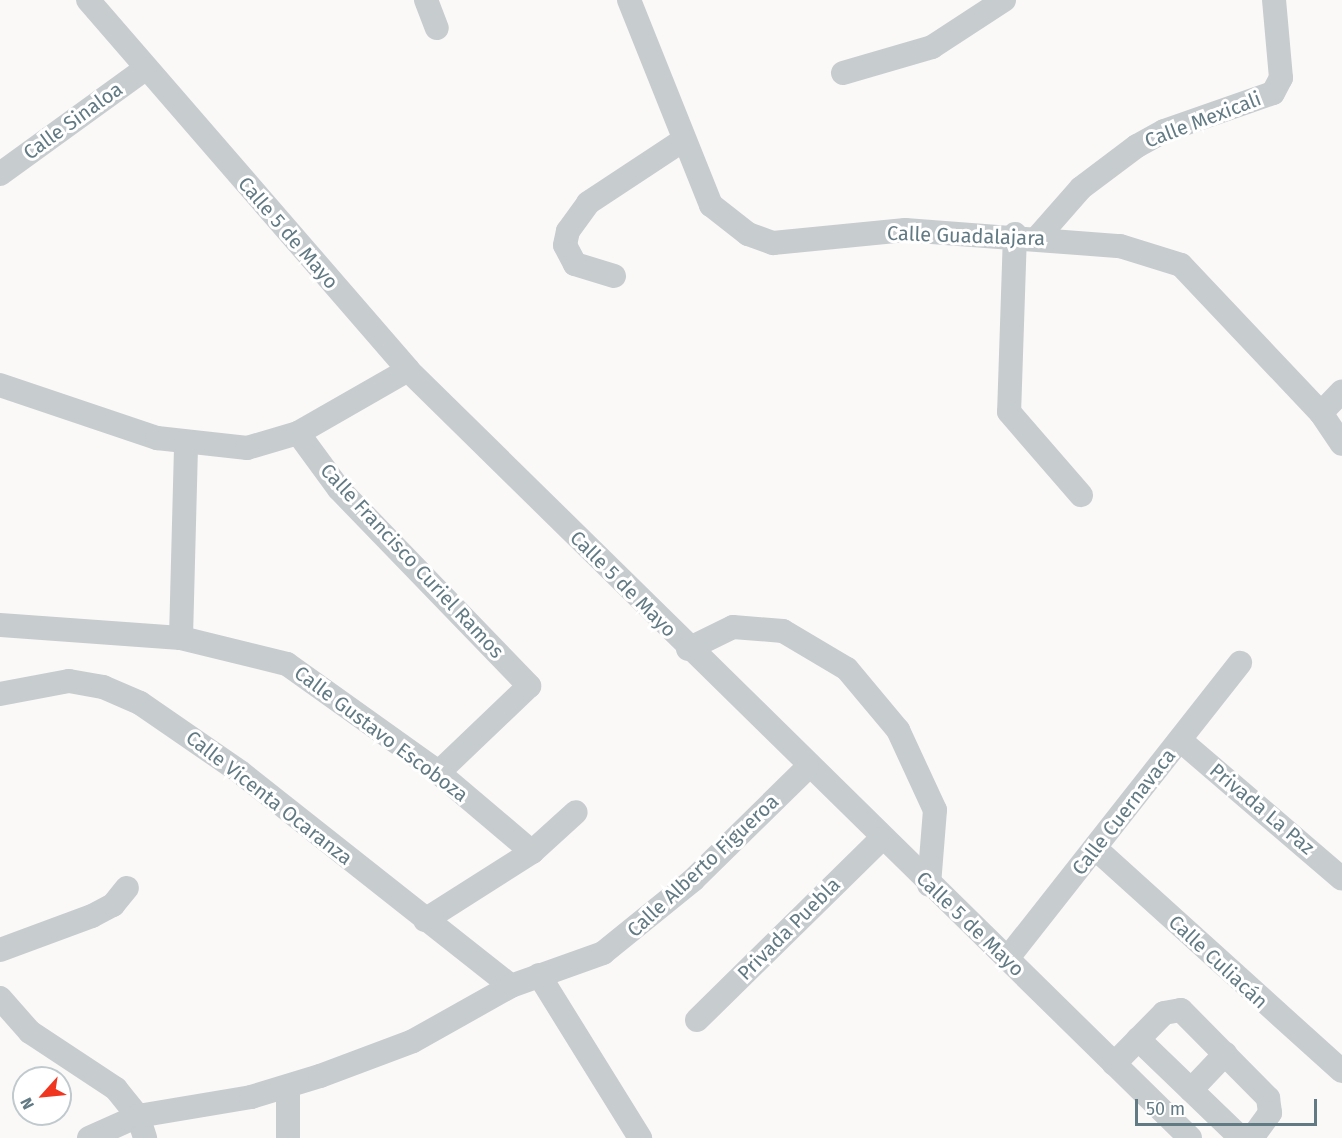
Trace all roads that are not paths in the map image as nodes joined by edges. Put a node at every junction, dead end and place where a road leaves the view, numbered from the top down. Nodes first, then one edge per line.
1 (88, 0) edge
2 (426, 0) edge
3 (630, 0) edge
4 (1004, 0) edge
5 (1274, 0) edge
6 (437, 28) dead end
7 (145, 69) junction
8 (843, 73) dead end
9 (682, 141) junction
10 (0, 174) edge
11 (1026, 236) junction
12 (614, 276) dead end
13 (408, 370) junction
14 (0, 385) edge
15 (1342, 391) edge
16 (1321, 413) junction
17 (298, 433) junction
18 (186, 442) junction
19 (1342, 444) edge
20 (1081, 495) dead end
21 (0, 625) edge
22 (181, 638) junction
23 (688, 649) junction
24 (1240, 663) dead end
25 (0, 694) edge
26 (1180, 740) junction
27 (807, 768) junction
28 (438, 773) junction
29 (576, 812) dead end
30 (881, 839) junction
31 (1096, 849) junction
32 (532, 852) junction
33 (1342, 879) edge
34 (929, 885) junction
35 (127, 888) dead end
36 (425, 920) junction
37 (0, 950) edge
38 (1007, 959) junction
39 (539, 975) junction
40 (511, 986) junction
41 (0, 998) edge
42 (697, 1020) dead end
43 (1138, 1039) junction
44 (1225, 1054) junction
45 (1114, 1064) junction
46 (1342, 1071) edge
47 (288, 1088) junction
48 (1191, 1090) junction
49 (142, 1127) edge
50 (89, 1138) edge
51 (288, 1138) edge
52 (640, 1138) edge
53 (1190, 1138) edge
54 (1240, 1138) edge
55 (1252, 1138) edge

1 - 7 street, Calle 5 de Mayo
2 - 6 street
3 - 9 street, Calle Guadalajara
4 - 8 street
5 - 11 street, Calle Mexicali
7 - 10 street, Calle Sinaloa
7 - 13 street, Calle 5 de Mayo
9 - 11 street, Calle Guadalajara
9 - 12 street
11 - 16 street, Calle Guadalajara
11 - 20 street
13 - 17 street
13 - 23 street, Calle 5 de Mayo
14 - 18 street
15 - 16 street
16 - 19 street, Calle Guadalajara
17 - 18 street
17 - 28 street, Calle Francisco Curiel Ramos
18 - 22 street
21 - 22 street, Calle Gustavo Escoboza
22 - 28 street, Calle Gustavo Escoboza
23 - 27 street, Calle 5 de Mayo
23 - 34 street
24 - 26 street, Calle Cuernavaca
25 - 36 street, Calle Vicenta Ocaranza
26 - 31 street, Calle Cuernavaca
26 - 33 street, Privada La Paz
27 - 30 street, Calle 5 de Mayo
27 - 39 street, Calle Alberto Figueroa
28 - 32 street, Calle Gustavo Escoboza
29 - 32 street
30 - 34 street, Calle 5 de Mayo
30 - 42 street, Privada Puebla
31 - 38 street, Calle Cuernavaca
31 - 46 street, Calle Culiacán
32 - 36 street
34 - 38 street, Calle 5 de Mayo
35 - 37 street
36 - 40 street, Calle Vicenta Ocaranza
38 - 45 street, Calle 5 de Mayo
39 - 40 street, Calle Alberto Figueroa
39 - 52 street
40 - 47 street, Calle Alberto Figueroa
41 - 49 street
43 - 44 street
43 - 45 street
43 - 48 street
44 - 48 street
44 - 55 street
45 - 53 street, Calle 5 de Mayo
47 - 49 street, Calle Alberto Figueroa
47 - 51 street
48 - 54 street
49 - 50 street, Calle Alberto Figueroa

